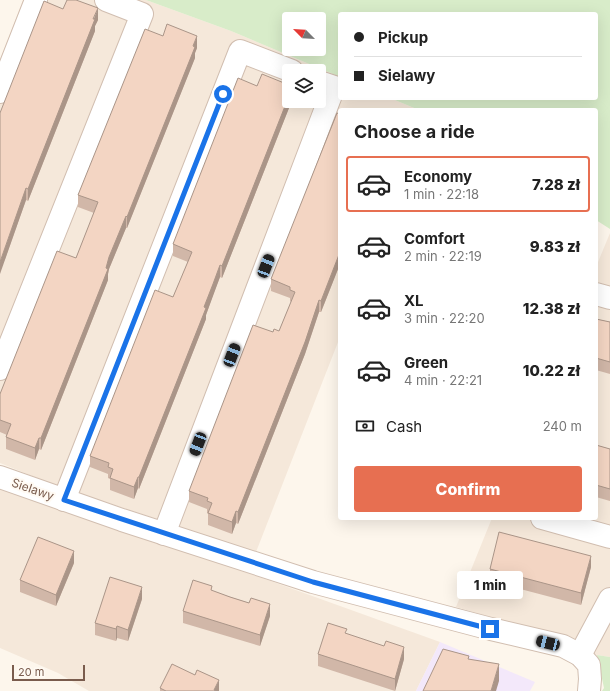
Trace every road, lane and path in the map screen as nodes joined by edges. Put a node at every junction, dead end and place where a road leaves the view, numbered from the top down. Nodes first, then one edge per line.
1 (36, 0) edge
2 (106, 0) edge
3 (282, 67) edge
4 (326, 84) edge
5 (0, 92) edge
6 (598, 295) edge
7 (610, 298) edge
8 (0, 369) edge
9 (0, 477) edge
10 (64, 500) junction
11 (549, 520) edge
12 (164, 534) junction
13 (610, 537) edge
14 (610, 599) edge
15 (580, 655) junction
16 (589, 691) edge

1 - 5 street
2 - 8 street
3 - 10 street
4 - 12 street
6 - 7 street
9 - 10 street, Sielawy
10 - 12 street, Sielawy
11 - 13 street
12 - 15 street, Sielawy
14 - 15 street
15 - 16 street

